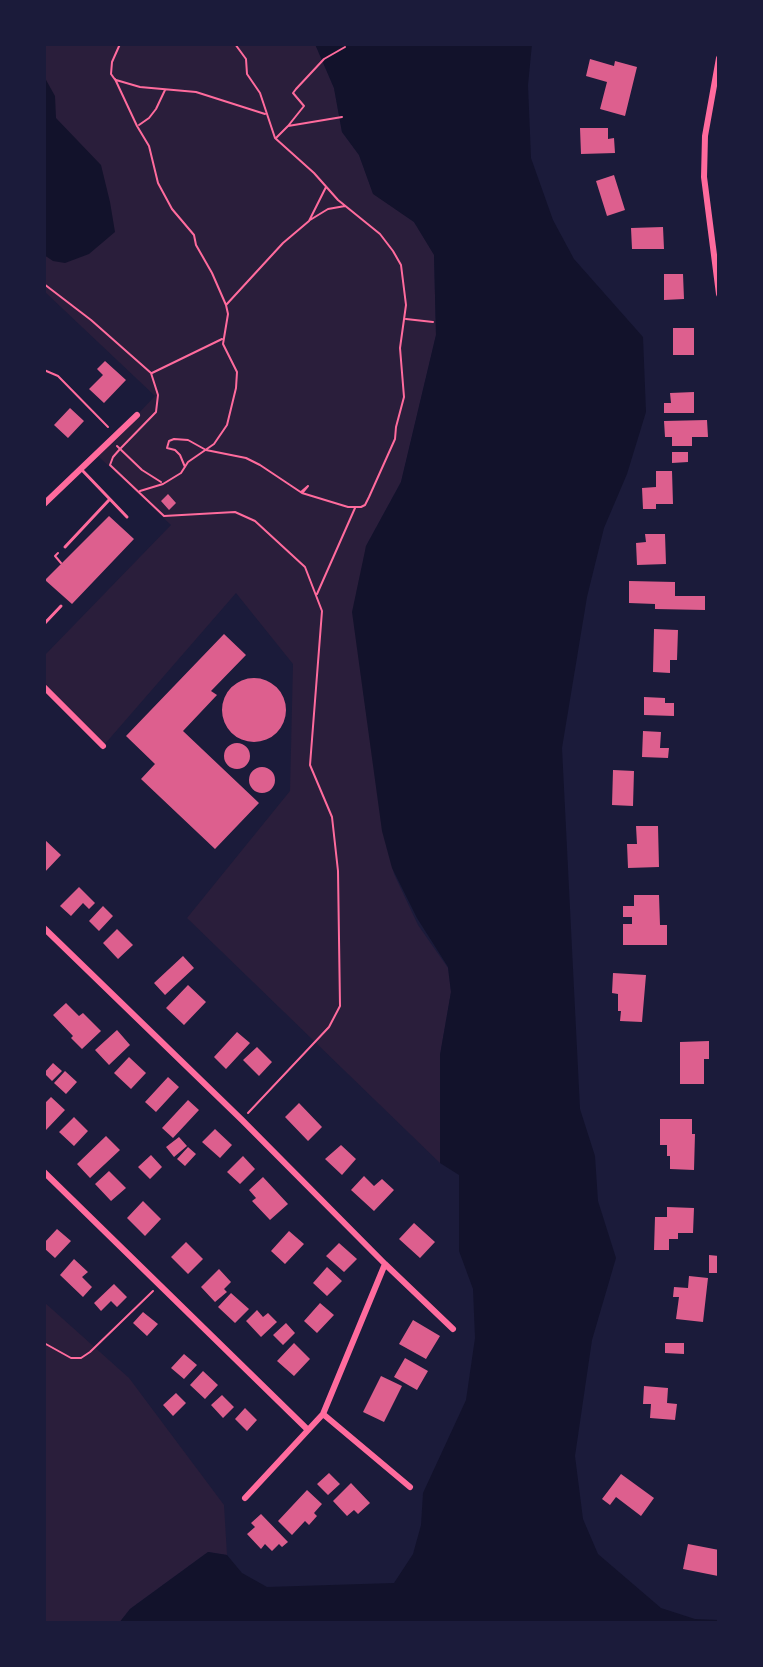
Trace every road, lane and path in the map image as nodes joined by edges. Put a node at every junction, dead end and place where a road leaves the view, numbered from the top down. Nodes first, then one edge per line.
1 (120, 44) edge
2 (235, 44) edge
3 (345, 47) dead end
4 (719, 58) edge
5 (115, 79) junction
6 (166, 89) junction
7 (267, 114) junction
8 (342, 117) dead end
9 (137, 126) junction
10 (288, 126) junction
11 (275, 138) junction
12 (326, 186) junction
13 (346, 206) junction
14 (309, 221) junction
15 (44, 284) edge
16 (719, 294) edge
17 (226, 305) junction
18 (405, 319) junction
19 (433, 322) dead end
20 (223, 338) junction
21 (44, 370) edge
22 (151, 373) junction
23 (137, 415) dead end
24 (113, 437) junction
25 (120, 449) junction
26 (206, 450) junction
27 (185, 467) junction
28 (81, 469) junction
29 (163, 484) junction
30 (139, 492) junction
31 (110, 499) junction
32 (44, 504) edge
33 (355, 507) junction
34 (127, 517) dead end
35 (63, 548) joint
36 (61, 563) dead end
37 (316, 596) junction
38 (61, 606) dead end
39 (44, 624) edge
40 (44, 687) edge
41 (103, 746) dead end
42 (44, 928) edge
43 (242, 1120) junction
44 (44, 1172) edge
45 (385, 1264) junction
46 (154, 1290) dead end
47 (453, 1329) dead end
48 (44, 1343) edge
49 (323, 1414) junction
50 (307, 1429) junction
51 (410, 1487) dead end
52 (245, 1498) dead end

1 - 5 path
2 - 7 path
3 - 10 path
4 - 16 street
5 - 6 path
5 - 9 path
6 - 7 path
6 - 9 path
7 - 11 path
8 - 10 path
9 - 17 path
10 - 11 path
11 - 12 path
12 - 13 path
12 - 14 path
13 - 14 path
13 - 18 path
14 - 17 path
15 - 22 path
17 - 20 path
18 - 19 path
18 - 33 path
20 - 22 path
20 - 26 path
21 - 24 path
22 - 25 path
23 - 24 street
24 - 25 path
24 - 28 street
25 - 29 path
25 - 30 path
26 - 27 path
26 - 27 path
26 - 33 path
27 - 29 path
28 - 31 lane
28 - 32 street
29 - 30 path
30 - 37 path
31 - 34 lane
31 - 35 lane
33 - 37 path
35 - 36 path
37 - 43 path
38 - 39 lane
40 - 41 street
42 - 43 street
43 - 45 street
44 - 50 street
45 - 47 street
45 - 49 street
46 - 48 path
49 - 50 street
49 - 51 street
50 - 52 street

